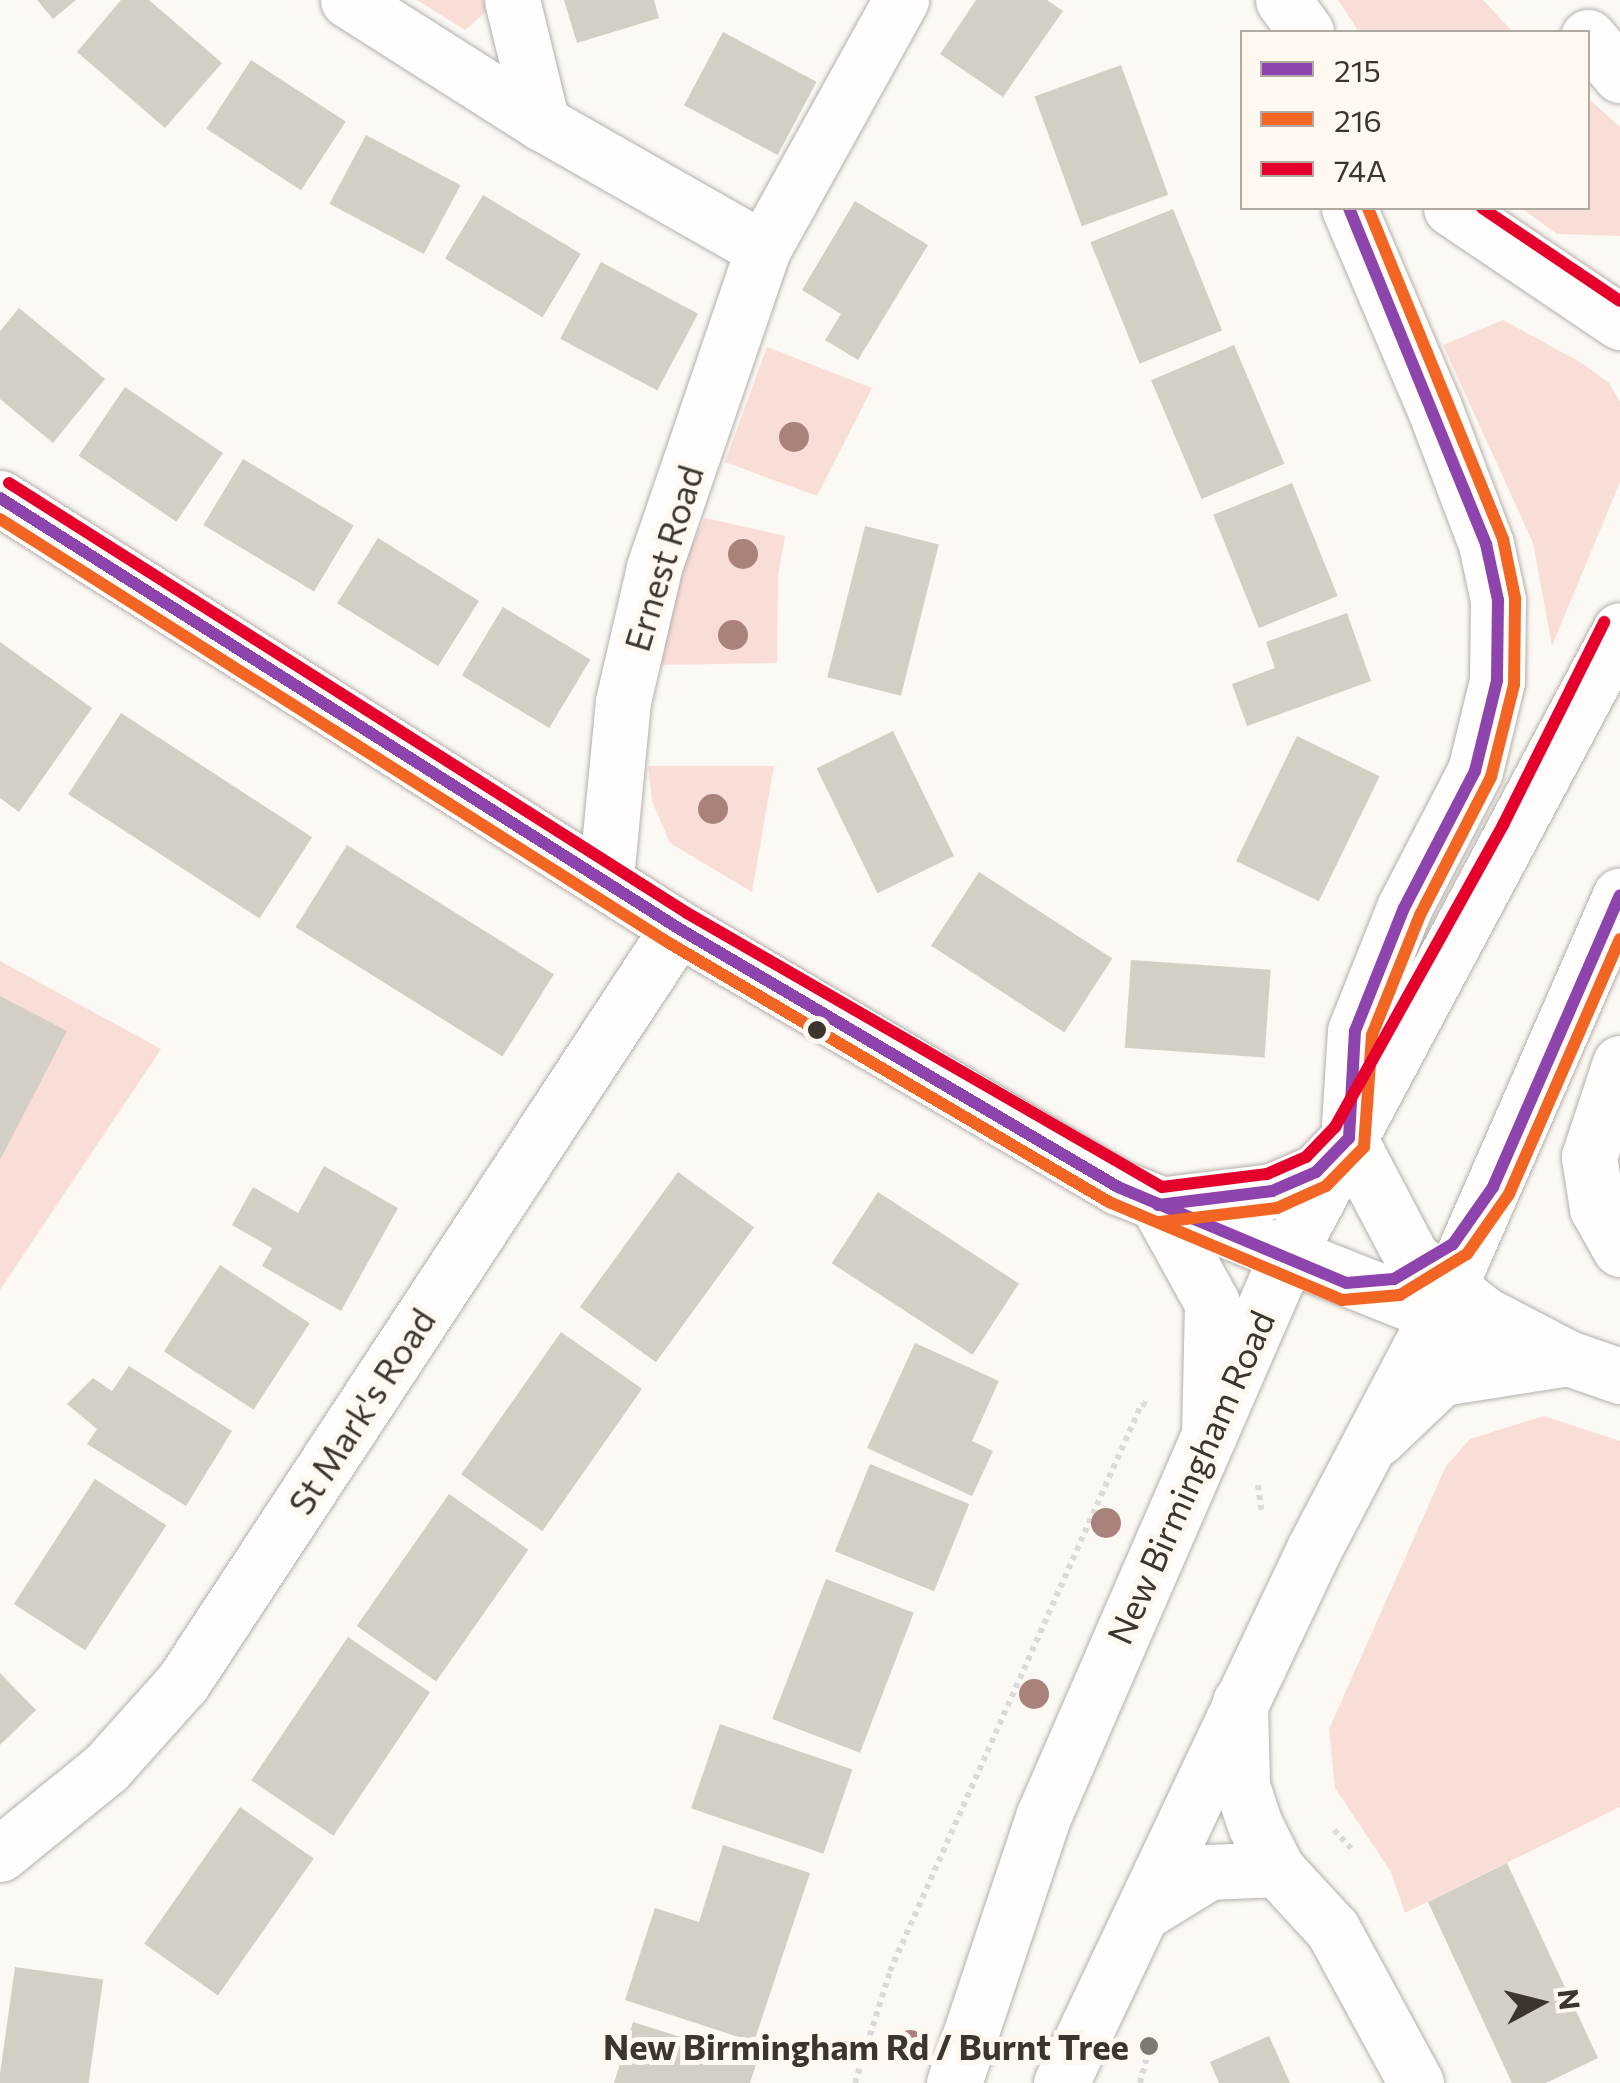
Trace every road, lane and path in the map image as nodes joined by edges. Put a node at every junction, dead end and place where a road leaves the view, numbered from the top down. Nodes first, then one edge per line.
1 (348, 0) edge
2 (512, 0) edge
3 (901, 0) edge
4 (1260, 0) edge
5 (1283, 0) edge
6 (1557, 0) edge
7 (1275, 30) edge
8 (1305, 30) edge
9 (1582, 30) edge
10 (1590, 40) edge
11 (1620, 75) edge
12 (542, 124) junction
13 (1350, 210) edge
14 (1453, 210) edge
15 (762, 249) junction
16 (1563, 285) junction
17 (1620, 302) edge
18 (1620, 322) edge
19 (0, 498) edge
20 (1620, 630) edge
21 (606, 877) junction
22 (1620, 895) edge
23 (678, 928) junction
24 (1620, 1063) edge
25 (1348, 1138) junction
26 (1158, 1205) junction
27 (1620, 1250) edge
28 (1286, 1258) junction
29 (1435, 1290) junction
30 (1568, 1358) junction
31 (1620, 1376) edge
32 (1209, 1436) junction
33 (1378, 1438) junction
34 (1240, 1702) junction
35 (1326, 1822) dead end
36 (1351, 1848) dead end
37 (0, 1854) edge
38 (1277, 1869) junction
39 (1142, 1913) junction
40 (1148, 2050) dead end
41 (856, 2083) edge
42 (954, 2083) edge
43 (1061, 2083) edge
44 (1140, 2083) edge
45 (1416, 2083) edge

1 - 12 main road
2 - 12 main road
3 - 15 main road, Ernest Road
4 - 7 main road
5 - 8 main road
6 - 9 main road
10 - 11 main road
12 - 15 main road
13 - 25 main road
14 - 16 main road
15 - 21 main road, Ernest Road
16 - 17 main road
16 - 18 main road
19 - 21 main road
20 - 25 main road, New Birmingham Road
21 - 23 main road
22 - 29 main road
23 - 26 main road
23 - 37 main road, St Mark's Road
24 - 27 main road
25 - 26 main road
25 - 28 main road, New Birmingham Road
25 - 29 main road
26 - 28 main road
26 - 32 main road
28 - 29 main road
28 - 32 main road, New Birmingham Road
29 - 30 main road
29 - 33 main road
30 - 31 main road
30 - 33 main road
32 - 41 path
32 - 42 main road, New Birmingham Road
33 - 34 main road
34 - 38 main road
34 - 39 main road
35 - 36 path
38 - 39 main road
38 - 45 main road
39 - 43 main road
40 - 44 path

